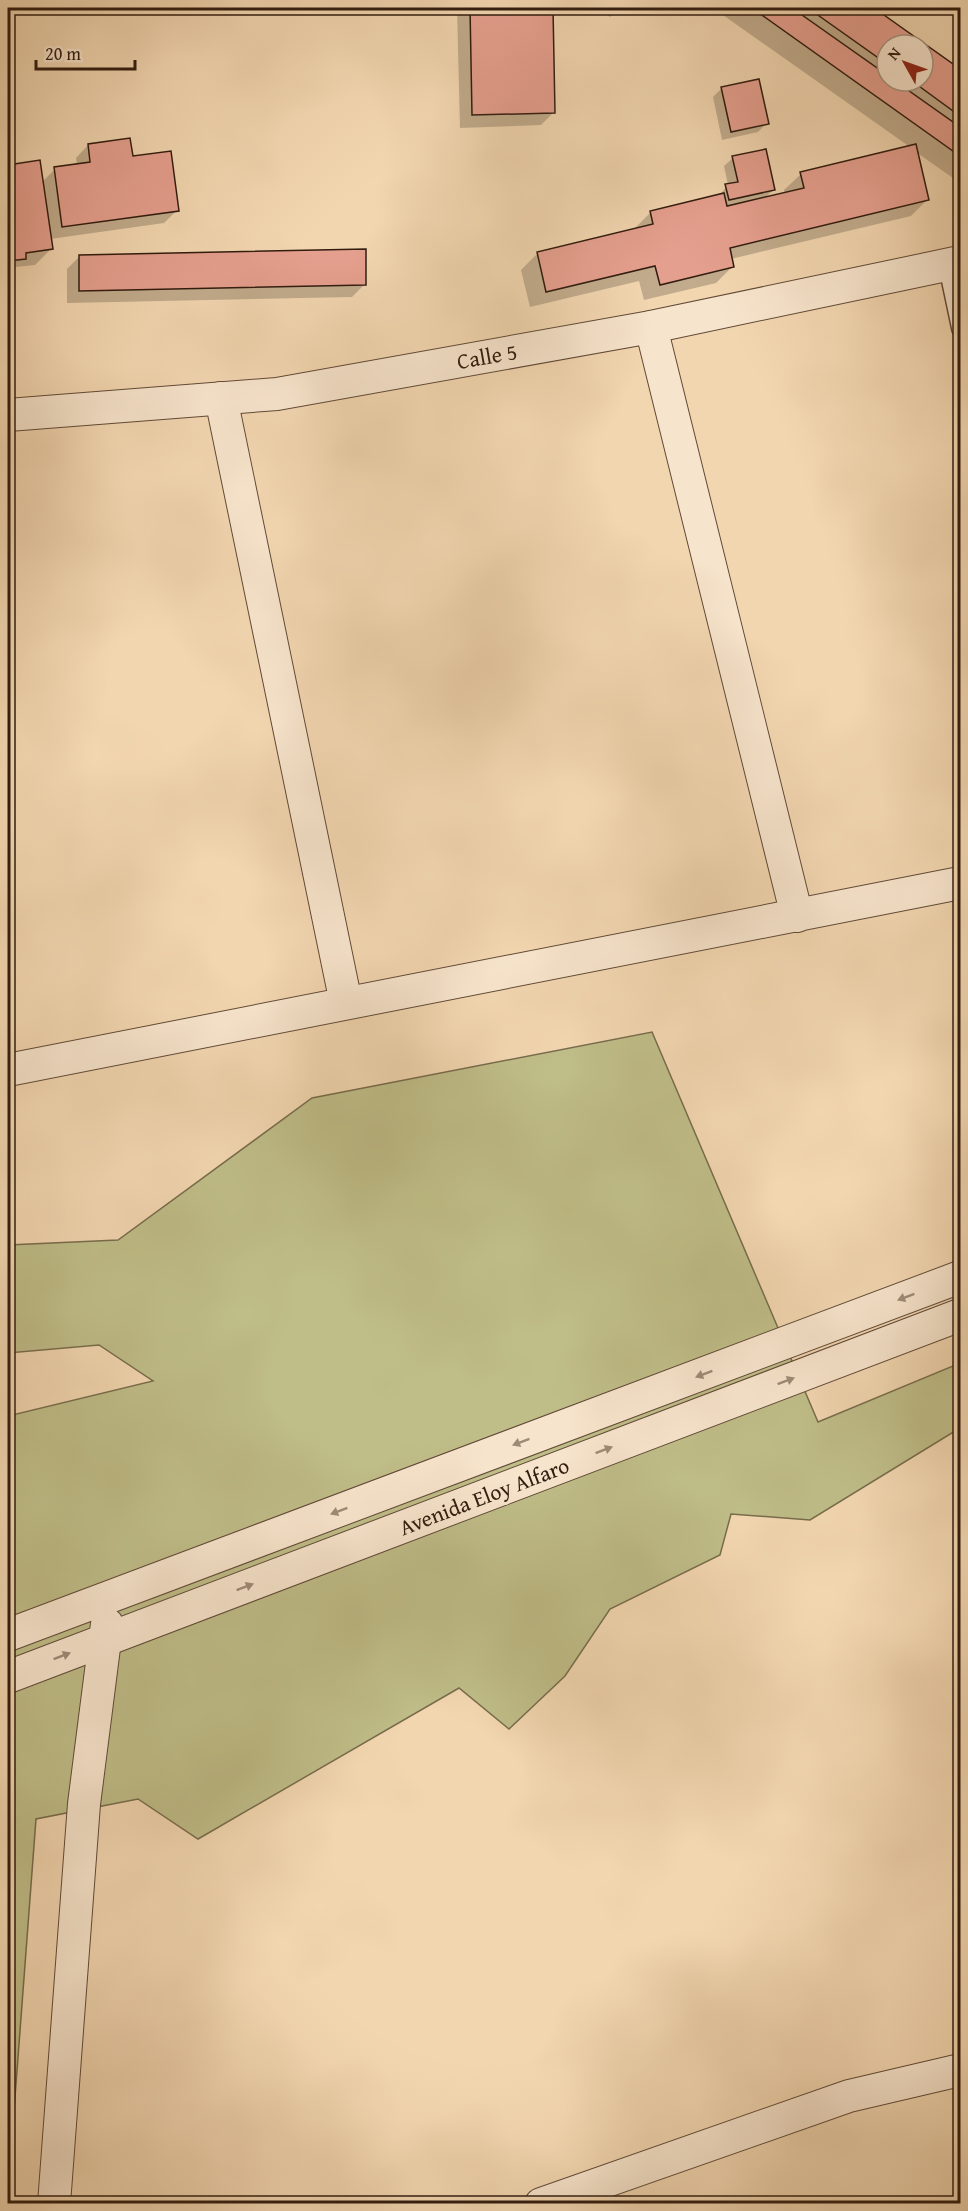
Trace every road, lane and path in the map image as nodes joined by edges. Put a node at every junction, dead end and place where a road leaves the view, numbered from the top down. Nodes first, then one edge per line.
1 (953, 263) edge
2 (651, 327) junction
3 (960, 330) edge
4 (221, 398) junction
5 (8, 415) edge
6 (960, 883) edge
7 (797, 916) junction
8 (346, 1004) junction
9 (8, 1070) edge
10 (960, 1277) edge
11 (960, 1315) edge
12 (113, 1596) junction
13 (8, 1635) edge
14 (104, 1640) junction
15 (8, 1677) edge
16 (960, 2070) edge
17 (54, 2204) edge
18 (541, 2204) edge

1 - 2 street, Calle 5
1 - 3 lane
2 - 4 street, Calle 5
2 - 7 street
4 - 5 street, Calle 5
4 - 8 street
6 - 7 street
7 - 8 street
8 - 9 street
10 -> 12 street, Avenida Eloy Alfaro
14 -> 11 street, Avenida Eloy Alfaro
12 - 13 street, Avenida Eloy Alfaro
12 - 14 street
15 -> 14 street, Avenida Eloy Alfaro
14 - 17 street
16 - 18 street

